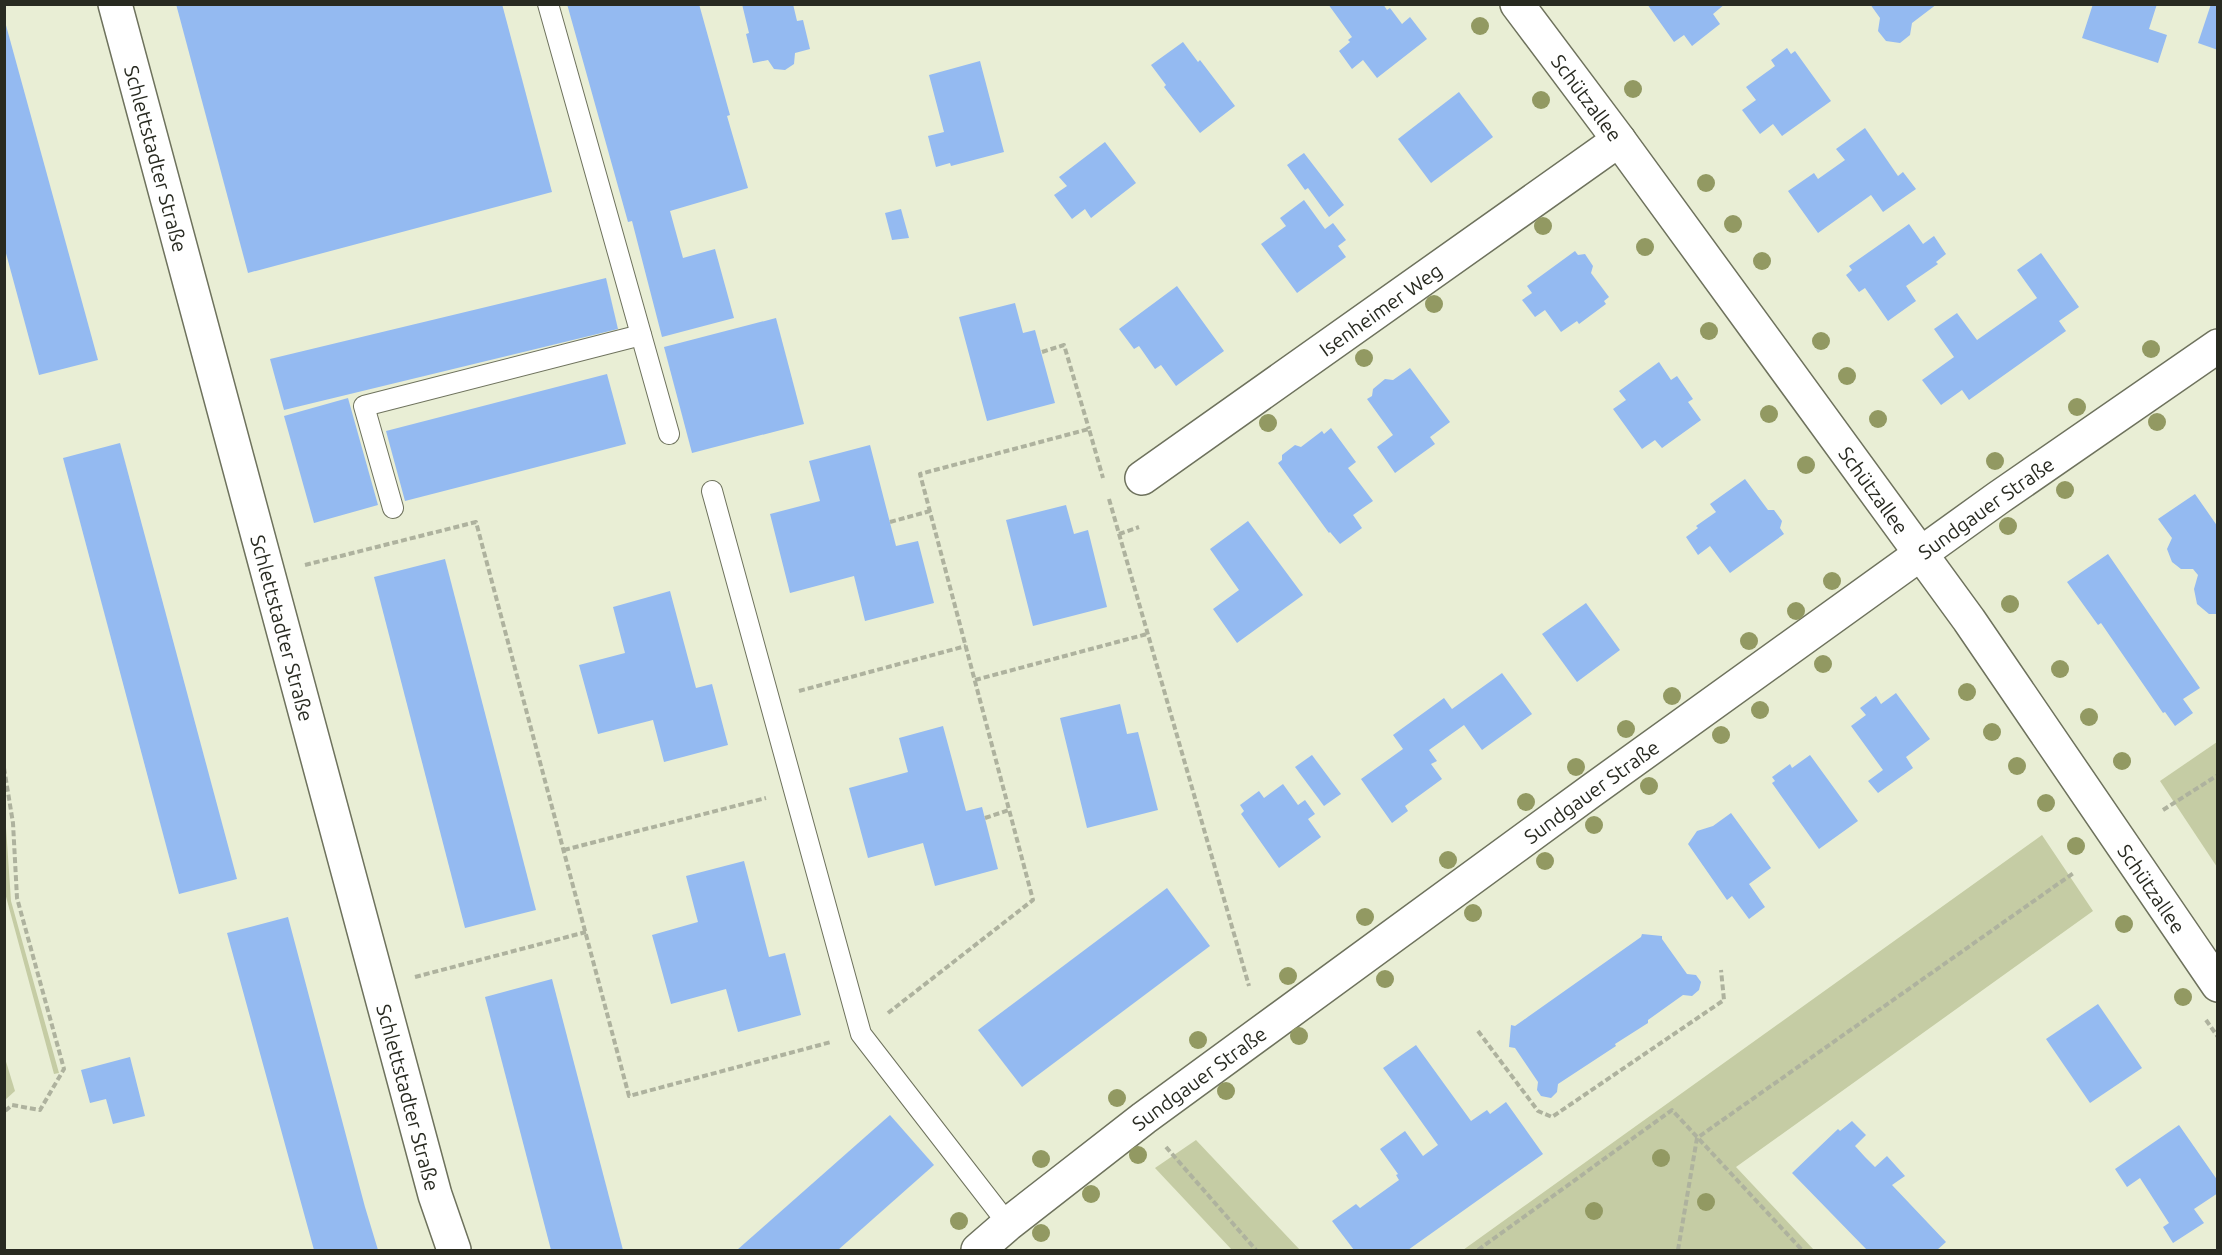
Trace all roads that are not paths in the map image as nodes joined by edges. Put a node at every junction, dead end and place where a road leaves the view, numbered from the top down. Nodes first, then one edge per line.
1 (115, 4) edge
2 (548, 4) edge
3 (1517, 4) edge
4 (1619, 140) junction
5 (641, 335) junction
6 (2217, 346) edge
7 (669, 434) dead end
8 (1142, 478) dead end
9 (712, 491) dead end
10 (393, 508) dead end
11 (1921, 554) junction
12 (2217, 985) edge
13 (1008, 1224) junction
14 (454, 1251) edge
15 (978, 1251) edge

1 - 14 street, Schlettstadter Straße
2 - 5 lane
3 - 4 street, Schützallee
4 - 8 street, Isenheimer Weg
4 - 11 street, Schützallee
5 - 7 lane
5 - 10 lane
6 - 11 street, Sundgauer Straße
9 - 13 lane
11 - 12 street, Schützallee
11 - 13 street, Sundgauer Straße
13 - 15 street, Sundgauer Straße

